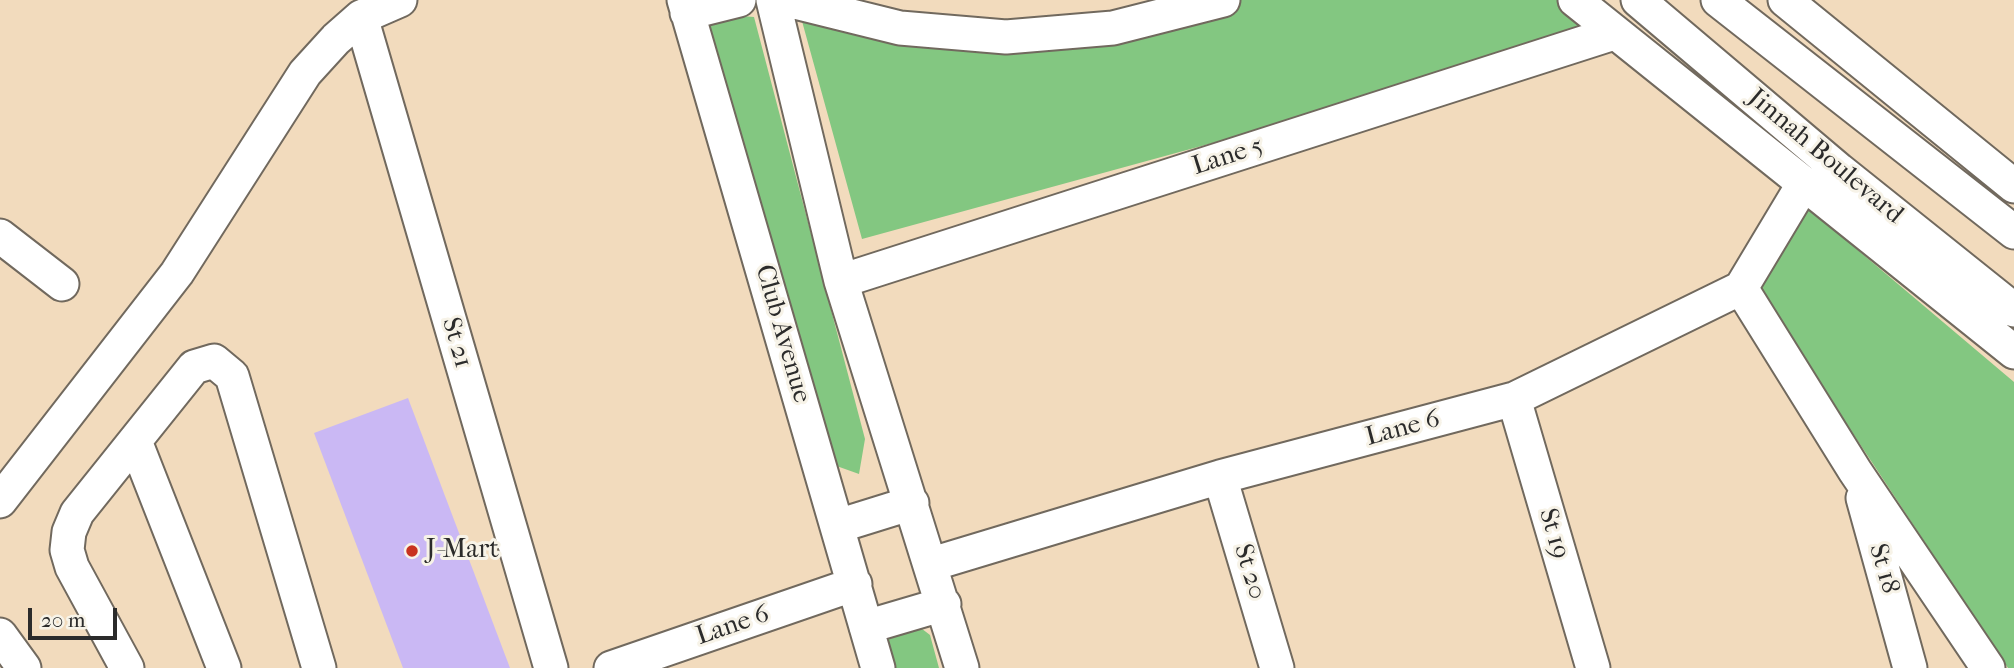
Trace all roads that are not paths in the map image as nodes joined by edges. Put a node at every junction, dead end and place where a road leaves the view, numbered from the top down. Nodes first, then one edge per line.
1 (400, 0) edge
2 (739, 0) edge
3 (774, 0) edge
4 (787, 0) edge
5 (1223, 0) edge
6 (1575, 0) edge
7 (1638, 0) edge
8 (1718, 0) edge
9 (1787, 1) edge
10 (685, 6) edge
11 (361, 18) junction
12 (1614, 33) junction
13 (1804, 183) junction
14 (2014, 186) edge
15 (2014, 232) edge
16 (0, 236) edge
17 (841, 281) junction
18 (62, 284) dead end
19 (1741, 288) junction
20 (2014, 310) edge
21 (2014, 352) edge
22 (1514, 399) junction
23 (135, 441) junction
24 (1855, 471) junction
25 (1220, 477) junction
26 (0, 501) edge
27 (912, 503) junction
28 (838, 527) junction
29 (932, 564) junction
30 (855, 584) junction
31 (944, 604) junction
32 (866, 627) junction
33 (0, 635) edge
34 (24, 668) edge
35 (127, 668) edge
36 (224, 668) edge
37 (319, 668) edge
38 (551, 668) edge
39 (611, 668) edge
40 (878, 668) edge
41 (962, 668) edge
42 (1278, 668) edge
43 (1593, 668) edge
44 (1910, 668) edge
45 (1988, 668) edge

1 - 11 street
2 - 10 street
3 - 17 street
4 - 5 street
6 - 12 street
7 - 20 street, Jinnah Boulevard
8 - 15 street, Jinnah Boulevard
9 - 14 street
10 - 28 street, Club Avenue
11 - 26 street
11 - 38 street, St 21
12 - 13 street
12 - 17 street, Lane 5
13 - 19 street
13 - 21 street
16 - 18 street
17 - 27 street
19 - 22 street, Lane 6
19 - 24 street
22 - 25 street, Lane 6
22 - 43 street, St 19
23 - 35 street
23 - 36 street
23 - 37 street
24 - 44 street, St 18
24 - 45 street
25 - 29 street, Lane 6
25 - 42 street, St 20
27 - 28 street
27 - 29 street
28 - 30 street, Club Avenue
29 - 31 street
30 - 32 street, Club Avenue
30 - 39 street, Lane 6
31 - 32 street
31 - 41 street
32 - 40 street, Club Avenue
33 - 34 street

